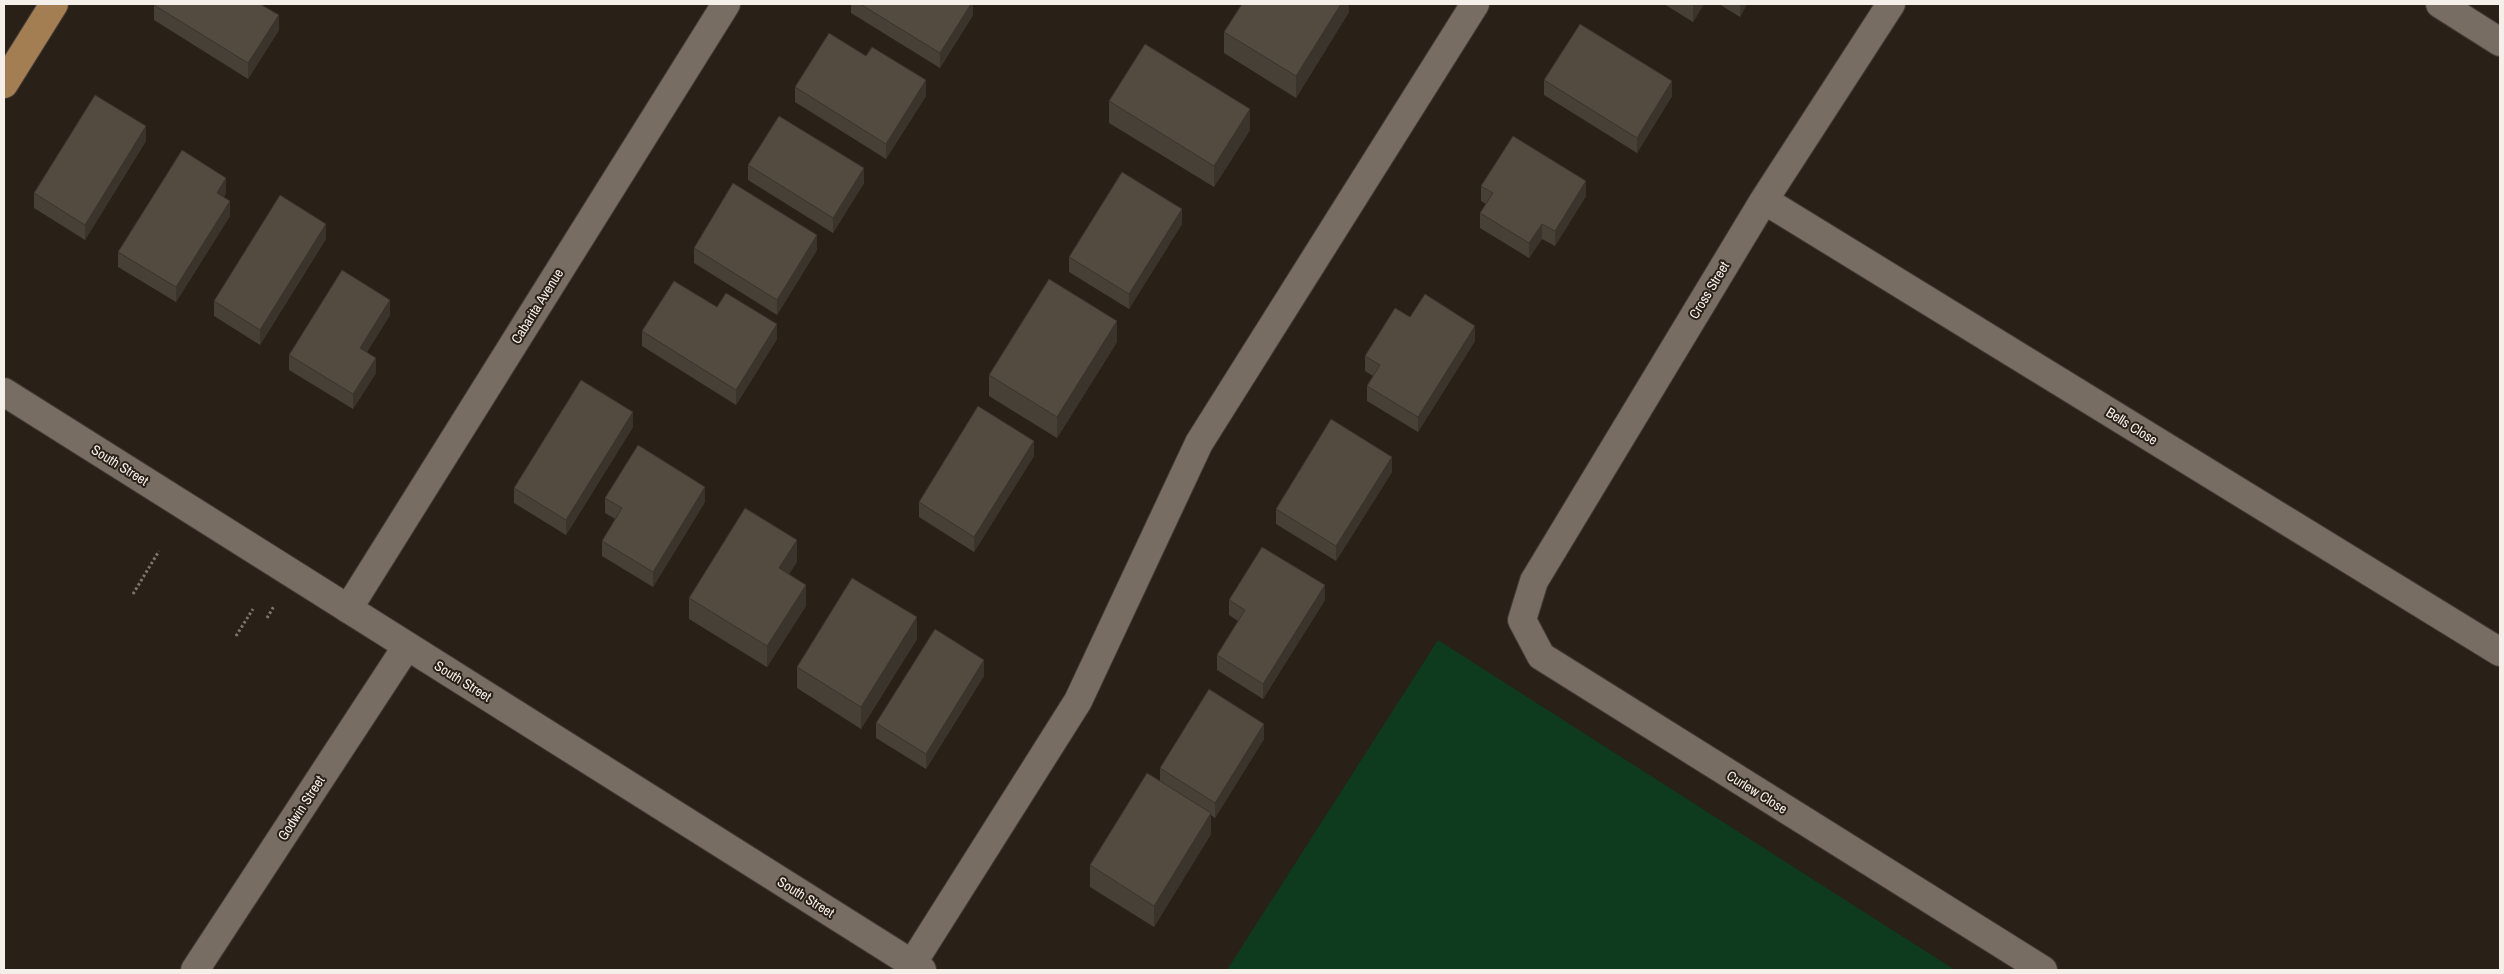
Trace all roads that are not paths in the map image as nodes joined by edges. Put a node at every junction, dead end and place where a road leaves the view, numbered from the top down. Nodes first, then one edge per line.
1 (54, 4) edge
2 (726, 4) edge
3 (1475, 4) edge
4 (1891, 4) edge
5 (2440, 4) edge
6 (2500, 42) edge
7 (4, 84) edge
8 (1764, 200) junction
9 (4, 392) edge
10 (1534, 581) joint
11 (348, 608) junction
12 (407, 646) junction
13 (2500, 652) edge
14 (917, 967) edge
15 (195, 970) edge
16 (2043, 970) edge

1 - 7 main road
2 - 11 street, Cabarita Avenue
3 - 14 street
4 - 8 street, Cross Street
5 - 6 street
8 - 10 street, Cross Street
8 - 13 street, Bells Close
9 - 11 street, South Street
10 - 16 street, Curlew Close
11 - 12 street, South Street
12 - 14 street, South Street
12 - 15 street, Godwin Street

